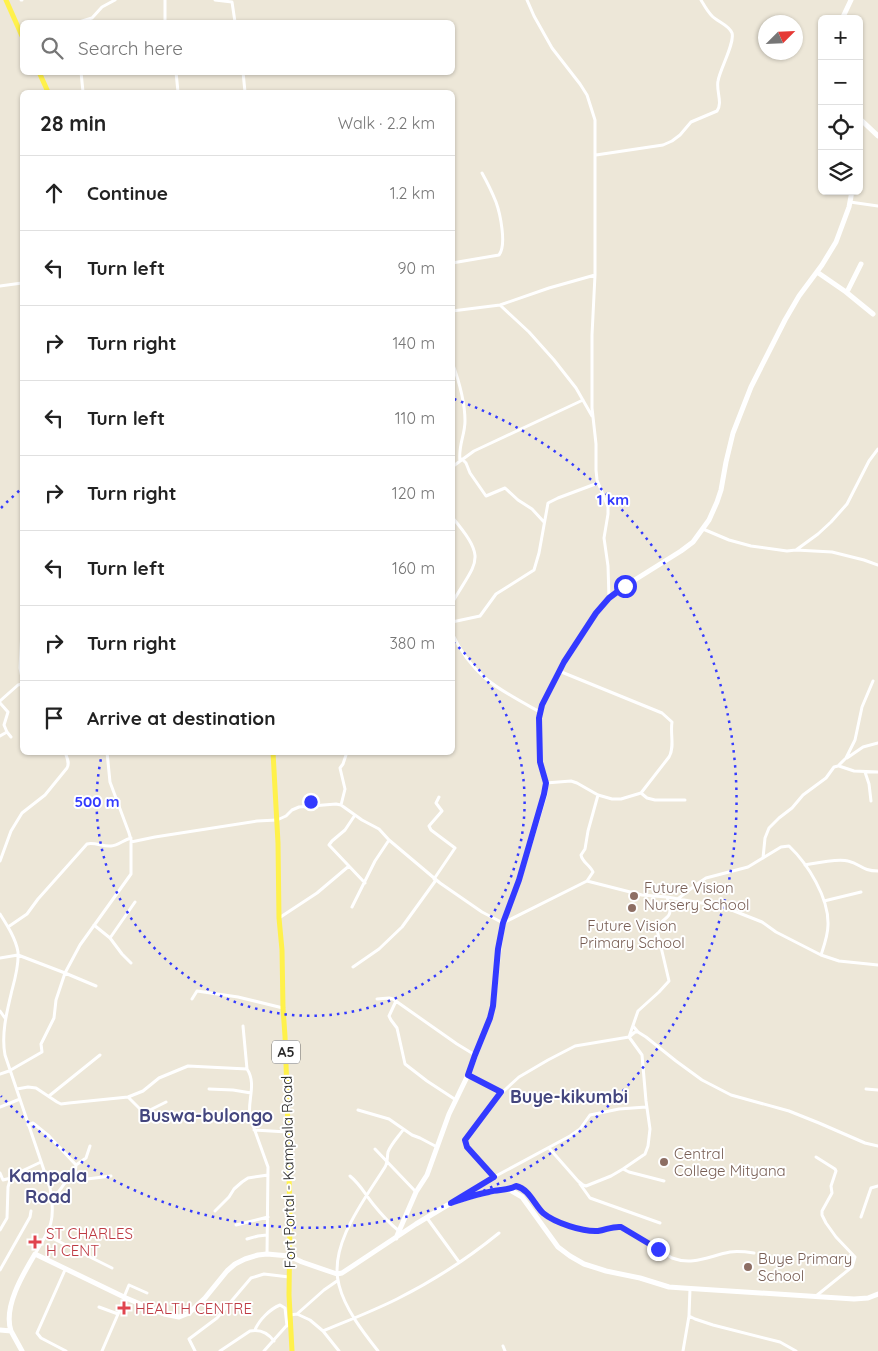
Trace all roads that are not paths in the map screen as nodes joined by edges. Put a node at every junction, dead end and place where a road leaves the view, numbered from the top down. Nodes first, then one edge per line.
1 (13, 0) edge
2 (115, 0) edge
3 (165, 0) edge
4 (215, 0) edge
5 (527, 0) edge
6 (700, 0) edge
7 (852, 0) edge
8 (232, 1) edge
9 (7, 2) edge
10 (844, 15) edge
11 (86, 20) edge
12 (165, 20) edge
13 (235, 20) edge
14 (20, 31) edge
15 (40, 75) edge
16 (81, 75) edge
17 (176, 75) edge
18 (243, 75) edge
19 (47, 90) edge
20 (84, 90) edge
21 (178, 90) edge
22 (245, 90) edge
23 (863, 122) edge
24 (878, 136) edge
25 (596, 155) junction
26 (482, 173) dead end
27 (851, 195) edge
28 (850, 202) junction
29 (878, 206) edge
30 (455, 262) edge
31 (861, 264) dead end
32 (817, 272) junction
33 (596, 275) junction
34 (20, 283) edge
35 (0, 286) edge
36 (846, 292) junction
37 (500, 305) junction
38 (455, 311) edge
39 (873, 314) dead end
40 (455, 372) edge
41 (583, 400) junction
42 (593, 417) junction
43 (878, 450) edge
44 (461, 460) junction
45 (455, 465) edge
46 (598, 483) junction
47 (455, 521) edge
48 (544, 522) junction
49 (702, 529) junction
50 (796, 550) junction
51 (878, 565) edge
52 (455, 598) edge
53 (609, 598) junction
54 (455, 621) edge
55 (455, 639) edge
56 (559, 671) junction
57 (873, 680) dead end
58 (20, 684) edge
59 (0, 702) edge
60 (540, 712) junction
61 (6, 732) junction
62 (0, 736) edge
63 (11, 737) dead end
64 (878, 743) edge
65 (66, 755) edge
66 (107, 755) edge
67 (273, 755) edge
68 (346, 755) edge
69 (846, 758) junction
70 (838, 766) junction
71 (865, 772) junction
72 (878, 772) edge
73 (546, 783) junction
74 (641, 793) junction
75 (598, 795) junction
76 (439, 797) dead end
77 (685, 800) dead end
78 (871, 801) dead end
79 (340, 804) junction
80 (355, 815) junction
81 (277, 820) junction
82 (131, 840) junction
83 (389, 840) junction
84 (763, 858) junction
85 (0, 861) edge
86 (804, 864) junction
87 (349, 866) junction
88 (878, 871) edge
89 (435, 880) junction
90 (587, 881) junction
91 (365, 883) junction
92 (861, 892) dead end
93 (667, 897) junction
94 (679, 898) junction
95 (824, 900) junction
96 (135, 902) dead end
97 (352, 906) dead end
98 (0, 914) edge
99 (280, 918) junction
100 (503, 923) junction
101 (94, 925) junction
102 (8, 927) junction
103 (110, 938) junction
104 (18, 954) junction
105 (821, 955) junction
106 (0, 958) edge
107 (132, 963) dead end
108 (878, 965) edge
109 (353, 967) dead end
110 (65, 973) junction
111 (96, 986) dead end
112 (192, 999) dead end
113 (377, 999) dead end
114 (396, 1001) junction
115 (8, 1008) junction
116 (283, 1008) junction
117 (0, 1010) edge
118 (6, 1019) junction
119 (243, 1026) dead end
120 (633, 1026) junction
121 (638, 1032) junction
122 (629, 1037) junction
123 (2, 1047) edge
124 (100, 1055) dead end
125 (475, 1055) junction
126 (247, 1069) junction
127 (9, 1070) junction
128 (0, 1074) edge
129 (468, 1075) junction
130 (17, 1089) junction
131 (209, 1089) dead end
132 (866, 1089) dead end
133 (878, 1090) edge
134 (501, 1092) junction
135 (251, 1093) junction
136 (49, 1096) junction
137 (128, 1097) junction
138 (20, 1099) junction
139 (456, 1100) junction
140 (166, 1102) dead end
141 (0, 1106) edge
142 (646, 1107) junction
143 (358, 1110) dead end
144 (28, 1125) junction
145 (254, 1130) junction
146 (403, 1130) junction
147 (288, 1132) junction
148 (90, 1146) dead end
149 (878, 1146) edge
150 (437, 1147) junction
151 (549, 1148) junction
152 (375, 1149) dead end
153 (816, 1157) dead end
154 (41, 1162) junction
155 (387, 1163) junction
156 (76, 1165) junction
157 (623, 1169) junction
158 (0, 1173) edge
159 (268, 1175) junction
160 (111, 1176) dead end
161 (350, 1176) dead end
162 (494, 1177) junction
163 (11, 1178) junction
164 (69, 1179) junction
165 (1, 1180) edge
166 (578, 1181) junction
167 (664, 1181) dead end
168 (878, 1186) edge
169 (510, 1190) junction
170 (416, 1192) junction
171 (367, 1195) junction
172 (52, 1198) junction
173 (451, 1203) junction
174 (31, 1211) dead end
175 (215, 1211) dead end
176 (268, 1217) junction
177 (861, 1217) dead end
178 (426, 1218) junction
179 (660, 1223) dead end
180 (236, 1225) dead end
181 (0, 1230) edge
182 (399, 1231) junction
183 (499, 1232) dead end
184 (267, 1235) junction
185 (46, 1236) junction
186 (396, 1238) junction
187 (247, 1239) dead end
188 (754, 1253) dead end
189 (35, 1254) junction
190 (267, 1254) junction
191 (289, 1256) junction
192 (459, 1262) junction
193 (112, 1268) dead end
194 (0, 1270) edge
195 (65, 1270) junction
196 (336, 1274) junction
197 (289, 1277) junction
198 (338, 1281) junction
199 (690, 1289) junction
200 (147, 1293) dead end
201 (878, 1294) edge
202 (125, 1297) junction
203 (816, 1297) junction
204 (100, 1306) dead end
205 (118, 1314) junction
206 (298, 1314) junction
207 (290, 1315) junction
208 (689, 1316) junction
209 (355, 1317) junction
210 (289, 1324) junction
211 (0, 1330) edge
212 (255, 1330) junction
213 (11, 1331) junction
214 (323, 1331) junction
215 (274, 1341) junction
216 (503, 1346) dead end
217 (22, 1351) edge
218 (66, 1351) edge
219 (102, 1351) edge
220 (195, 1351) edge
221 (220, 1351) edge
222 (264, 1351) edge
223 (292, 1351) edge
224 (339, 1351) edge
225 (378, 1351) edge
226 (505, 1351) edge
227 (683, 1351) edge
228 (796, 1351) edge

1 - 9 street
2 - 11 street
3 - 12 street
4 - 8 street
5 - 25 street
6 - 25 street
7 - 10 street
8 - 13 street
9 - 14 main road
15 - 19 main road
16 - 20 street
17 - 21 street
18 - 22 street
23 - 24 street
25 - 33 street
26 - 30 street
27 - 28 street
28 - 29 street
28 - 32 street
31 - 36 street
32 - 36 street
32 - 49 street
33 - 37 street
33 - 42 street
34 - 35 street
36 - 39 street
37 - 38 street
37 - 41 street
40 - 44 street
41 - 42 street
41 - 44 street
42 - 46 street
43 - 50 street
44 - 45 street
44 - 48 street
46 - 48 street
46 - 53 street
47 - 52 street
48 - 54 street
49 - 50 street
49 - 53 street
50 - 51 street
53 - 56 street
55 - 60 street
56 - 60 street
56 - 74 street
57 - 69 street
58 - 59 street
59 - 61 street
60 - 73 street
61 - 62 street
61 - 63 street
64 - 69 street
65 - 85 street
66 - 82 street
67 - 81 main road, Fort Portal - Kampala Road / A5
68 - 79 street
69 - 70 street
70 - 71 street
70 - 84 street
71 - 72 street
71 - 78 street
73 - 75 street
73 - 100 street
74 - 75 street
74 - 77 street
75 - 90 street
76 - 89 street
79 - 80 street
79 - 81 street
80 - 83 street
80 - 87 street
81 - 82 street
81 - 99 main road, Fort Portal - Kampala Road / A5
82 - 101 street
82 - 102 street
83 - 89 street
83 - 91 street
84 - 86 street
84 - 94 street
86 - 88 street
86 - 95 street
87 - 91 street
87 - 99 street
89 - 100 street
89 - 109 street
90 - 93 street
90 - 100 street
91 - 97 street
92 - 95 street
93 - 94 street
93 - 120 street
94 - 105 street
95 - 105 street
96 - 103 street
98 - 102 street
99 - 116 main road, Fort Portal - Kampala Road / A5
100 - 125 street
101 - 103 street
101 - 110 street
102 - 104 street
103 - 107 street
104 - 106 street
104 - 110 street
104 - 115 street
105 - 108 street
110 - 111 street
110 - 127 street
112 - 116 street
113 - 114 street
114 - 125 street
114 - 139 street
115 - 117 street
115 - 118 street
116 - 147 main road, Fort Portal - Kampala Road / A5
117 - 118 street
118 - 123 street
119 - 126 street
120 - 121 street
120 - 122 street
121 - 122 street
121 - 149 street
122 - 134 street
122 - 142 street
123 - 127 street
124 - 136 street
125 - 129 street
126 - 135 street
126 - 137 street
127 - 128 street
127 - 130 street
129 - 134 street
129 - 139 street
130 - 136 street
130 - 138 street
131 - 135 street
132 - 133 street
134 - 162 street
135 - 145 street
136 - 137 street
137 - 140 street
138 - 141 street
138 - 144 street
139 - 150 street
142 - 151 street
142 - 157 street
143 - 146 street
144 - 154 street
144 - 156 street
145 - 147 street
145 - 159 street
146 - 150 street
146 - 155 street
147 - 191 main road, Fort Portal - Kampala Road / A5
148 - 156 street
150 - 170 street
151 - 162 street
151 - 166 street
152 - 155 street
153 - 203 street
154 - 163 street
154 - 172 street
155 - 170 street
155 - 171 street
156 - 164 street
157 - 166 street
157 - 167 street
158 - 165 street
159 - 175 street
159 - 176 street
160 - 164 street
161 - 171 street
162 - 173 street
163 - 165 street
163 - 181 street
164 - 172 street
166 - 179 street
168 - 177 street
169 - 173 street
169 - 188 street
169 - 199 street
170 - 182 street
171 - 182 street
171 - 196 street
172 - 185 street
173 - 178 street
174 - 194 street
176 - 180 street
176 - 184 street
178 - 186 street
178 - 192 street
182 - 186 street
183 - 192 street
184 - 187 street
184 - 190 street
185 - 189 street
185 - 193 street
186 - 196 street
189 - 195 street
189 - 213 street
190 - 191 street
190 - 202 street
191 - 196 street
191 - 197 main road, Fort Portal - Kampala Road / A5
192 - 209 street
195 - 202 street
195 - 218 street
196 - 198 street
197 - 207 main road, Fort Portal - Kampala Road / A5
197 - 220 street
198 - 206 street
198 - 209 street
199 - 203 street
199 - 208 street
200 - 202 street
201 - 203 street
202 - 205 street
204 - 205 street
205 - 219 street
206 - 207 street
206 - 214 street
207 - 210 main road, Fort Portal - Kampala Road / A5
208 - 227 street
208 - 228 street
209 - 214 street
209 - 225 street
210 - 212 street
210 - 215 street
210 - 223 main road, Fort Portal - Kampala Road / A5
211 - 213 street
212 - 215 street
212 - 221 street
213 - 217 street
214 - 224 street
215 - 222 street
216 - 226 street

